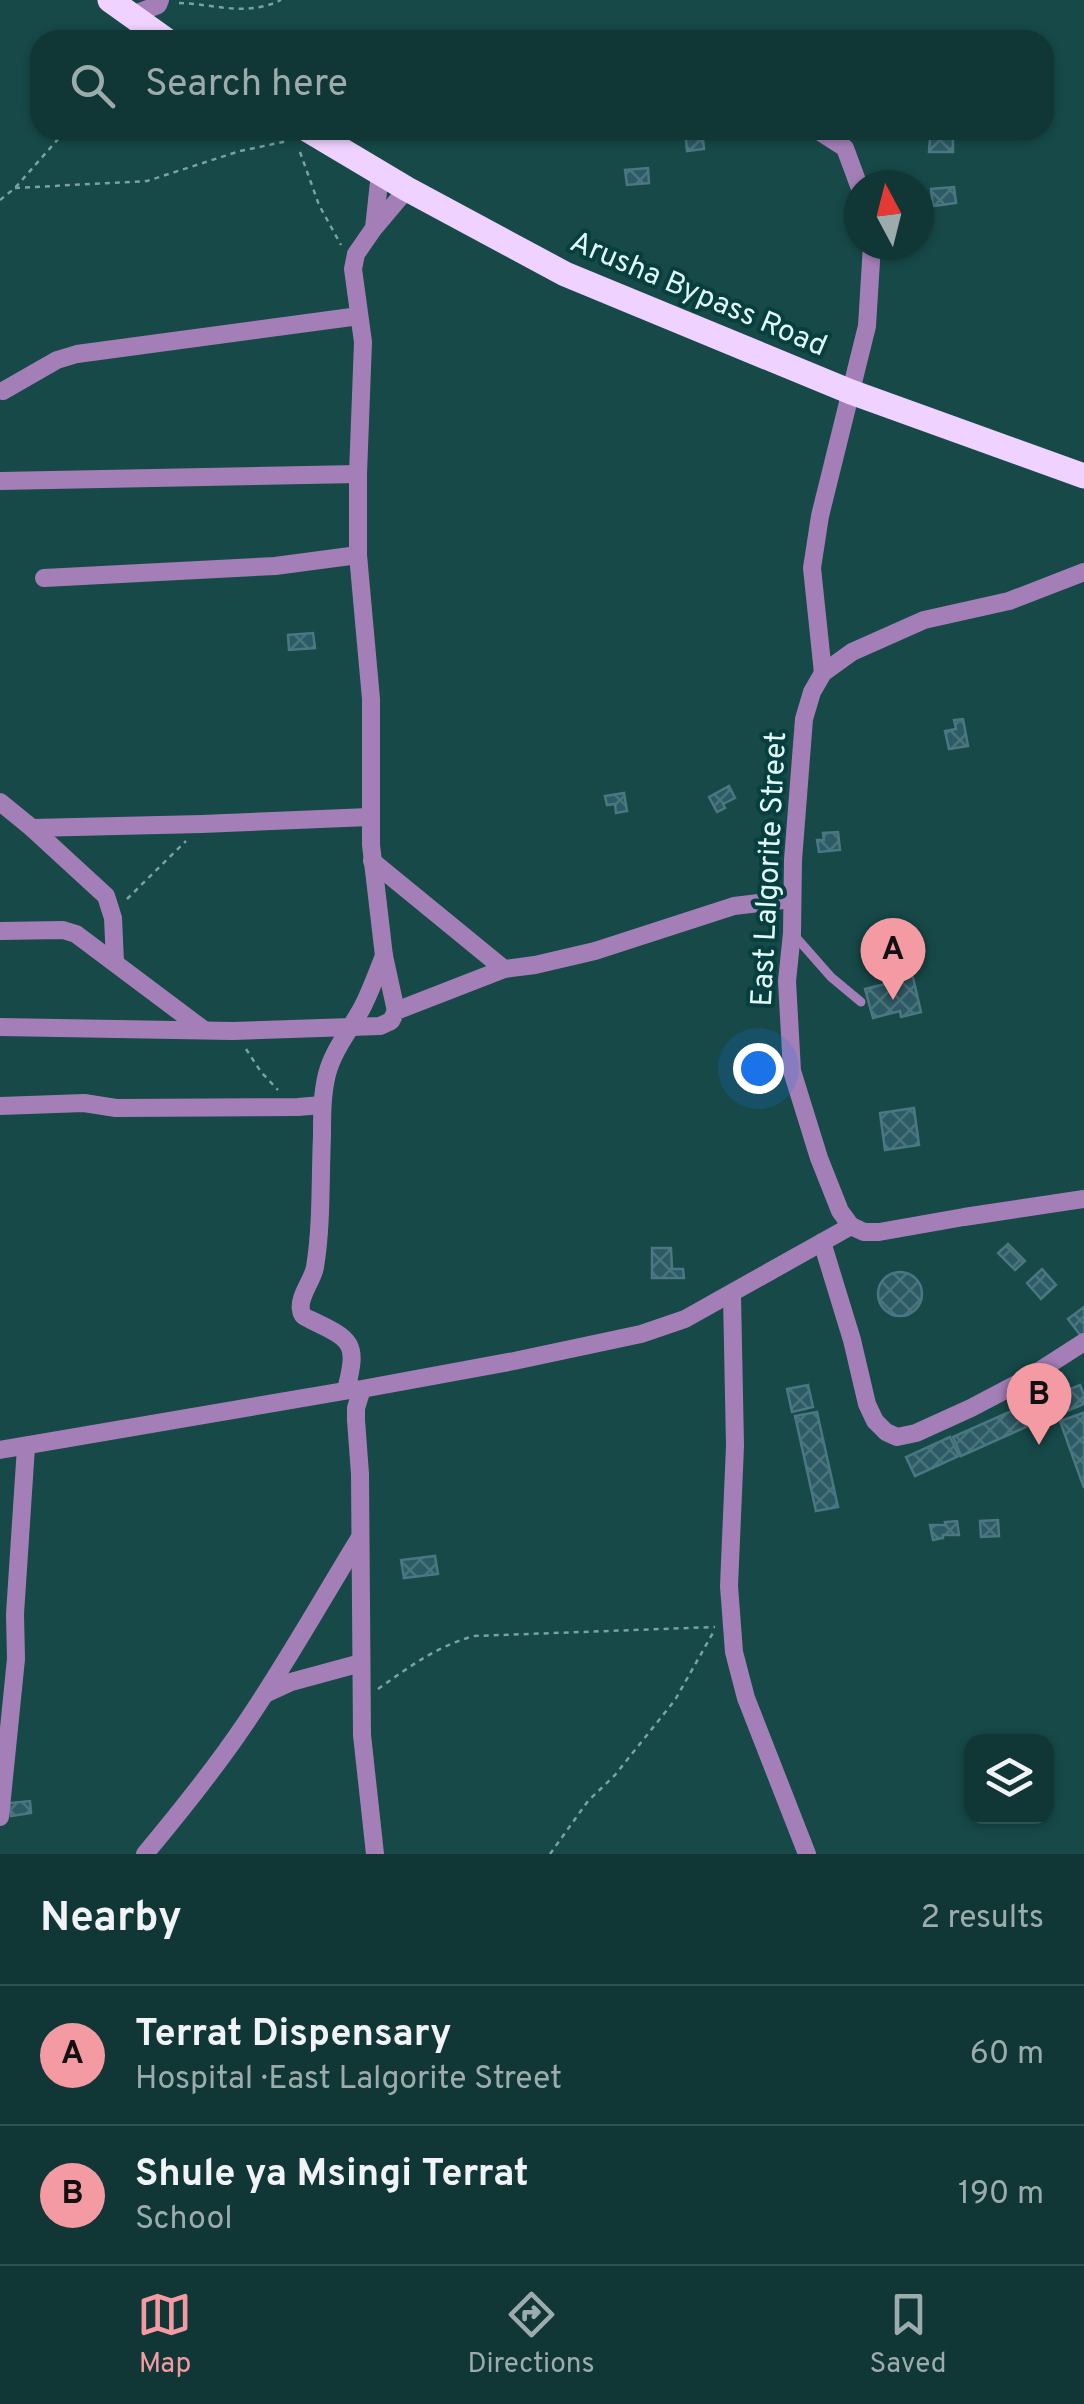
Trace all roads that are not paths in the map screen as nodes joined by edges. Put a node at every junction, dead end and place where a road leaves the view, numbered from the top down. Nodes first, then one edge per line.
1 (110, 0) edge
2 (160, 2) edge
3 (132, 15) junction
4 (152, 30) edge
5 (162, 30) edge
6 (304, 140) edge
7 (832, 140) edge
8 (853, 170) edge
9 (380, 174) junction
10 (407, 189) junction
11 (374, 228) junction
12 (871, 260) edge
13 (359, 316) junction
14 (3, 392) dead end
15 (851, 392) junction
16 (358, 474) junction
17 (1084, 476) edge
18 (0, 481) edge
19 (358, 555) junction
20 (1084, 572) edge
21 (44, 578) dead end
22 (822, 673) junction
23 (0, 802) edge
24 (369, 816) junction
25 (32, 828) junction
26 (372, 861) junction
27 (791, 899) junction
28 (112, 920) junction
29 (0, 931) edge
30 (792, 933) junction
31 (76, 934) junction
32 (384, 956) junction
33 (115, 962) junction
34 (504, 969) junction
35 (861, 1002) dead end
36 (396, 1011) junction
37 (0, 1027) edge
38 (348, 1028) junction
39 (205, 1030) junction
40 (322, 1105) junction
41 (0, 1106) edge
42 (1084, 1199) edge
43 (851, 1226) junction
44 (822, 1242) junction
45 (732, 1294) junction
46 (1084, 1342) edge
47 (352, 1355) junction
48 (384, 1385) junction
49 (354, 1389) junction
50 (26, 1447) junction
51 (0, 1450) edge
52 (360, 1539) junction
53 (361, 1663) junction
54 (265, 1694) junction
55 (2, 1775) edge
56 (0, 1816) edge
57 (146, 1854) edge
58 (375, 1854) edge
59 (806, 1854) edge

1 - 3 main road
2 - 3 street
2 - 5 street
3 - 4 main road
6 - 9 main road, Arusha Bypass Road
7 - 8 street
9 - 10 main road, Arusha Bypass Road
9 - 11 street
10 - 11 street
10 - 15 main road, Arusha Bypass Road
11 - 13 street
12 - 15 street
13 - 14 street
13 - 16 street
15 - 17 main road, Arusha Bypass Road
15 - 22 street
16 - 18 street
16 - 19 street
19 - 21 street
19 - 24 street
20 - 22 street
22 - 27 street, East Lalgorite Street
23 - 25 street
24 - 25 street
24 - 26 street
25 - 28 street
26 - 32 street
26 - 34 street
27 - 30 street, East Lalgorite Street
27 - 34 street
28 - 31 street
28 - 33 street
29 - 31 street
30 - 35 lane
30 - 43 street, East Lalgorite Street
31 - 33 street
32 - 36 street
32 - 38 street
33 - 39 street
34 - 36 street
36 - 38 street
37 - 39 street
38 - 39 street
38 - 40 street
40 - 41 street
40 - 47 street
42 - 43 street
43 - 44 street
44 - 45 street
44 - 46 street
45 - 48 street
45 - 59 street
47 - 48 street
47 - 49 street
48 - 49 street
49 - 50 street
49 - 52 street
50 - 51 street
50 - 55 street
52 - 53 street
52 - 54 street
53 - 54 street
53 - 58 street
54 - 57 street
55 - 56 street

